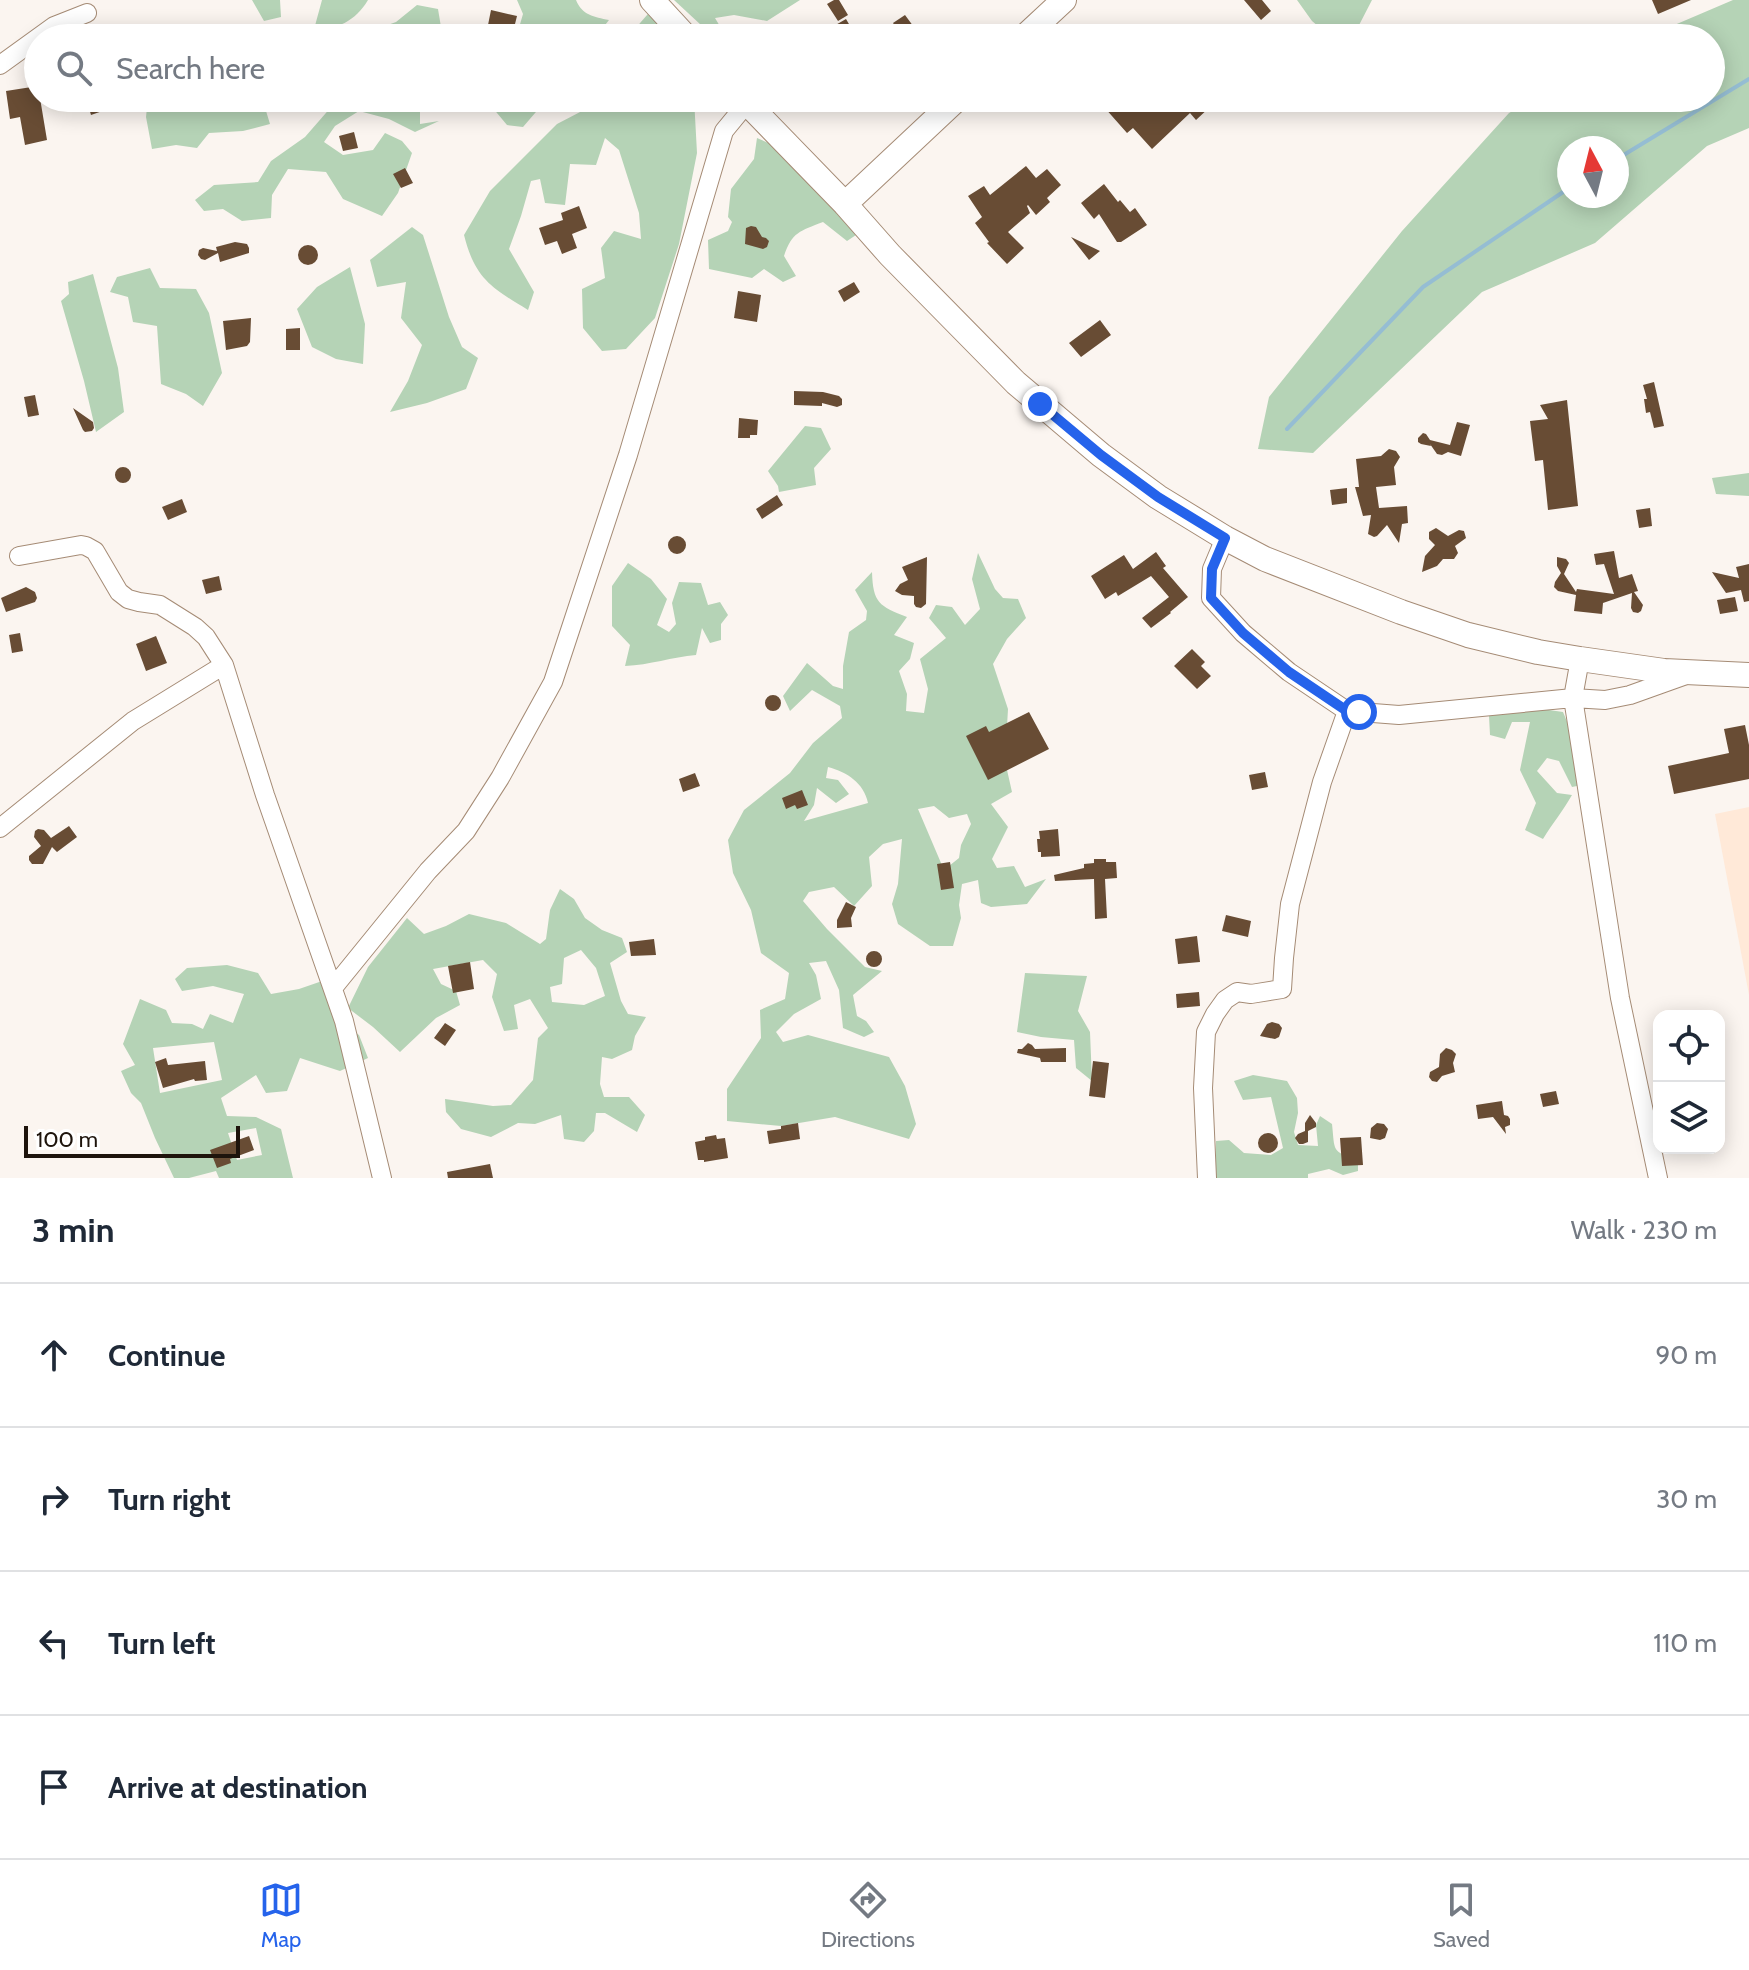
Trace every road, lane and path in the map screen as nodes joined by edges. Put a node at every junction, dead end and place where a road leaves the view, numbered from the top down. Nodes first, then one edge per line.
1 (652, 0) edge
2 (1064, 0) edge
3 (87, 13) dead end
4 (59, 24) edge
5 (674, 24) edge
6 (1038, 24) edge
7 (24, 48) edge
8 (0, 65) edge
9 (737, 112) edge
10 (755, 112) edge
11 (943, 112) edge
12 (845, 204) junction
13 (1225, 538) junction
14 (19, 556) dead end
15 (1580, 659) junction
16 (224, 665) junction
17 (1692, 672) junction
18 (1749, 675) edge
19 (1573, 698) junction
20 (1347, 711) junction
21 (0, 828) edge
22 (333, 988) junction
23 (382, 1178) edge
24 (1207, 1178) edge
25 (1658, 1178) edge

1 - 5 street
2 - 6 street
3 - 4 street
7 - 8 street
9 - 22 street
10 - 12 street
11 - 12 street
12 - 13 street
13 - 15 street
13 - 20 street
14 - 16 street
15 - 17 street
15 - 19 street
16 - 21 street
16 - 22 street
17 - 18 street
17 - 19 street
19 - 20 street
19 - 25 street
20 - 24 street
22 - 23 street

